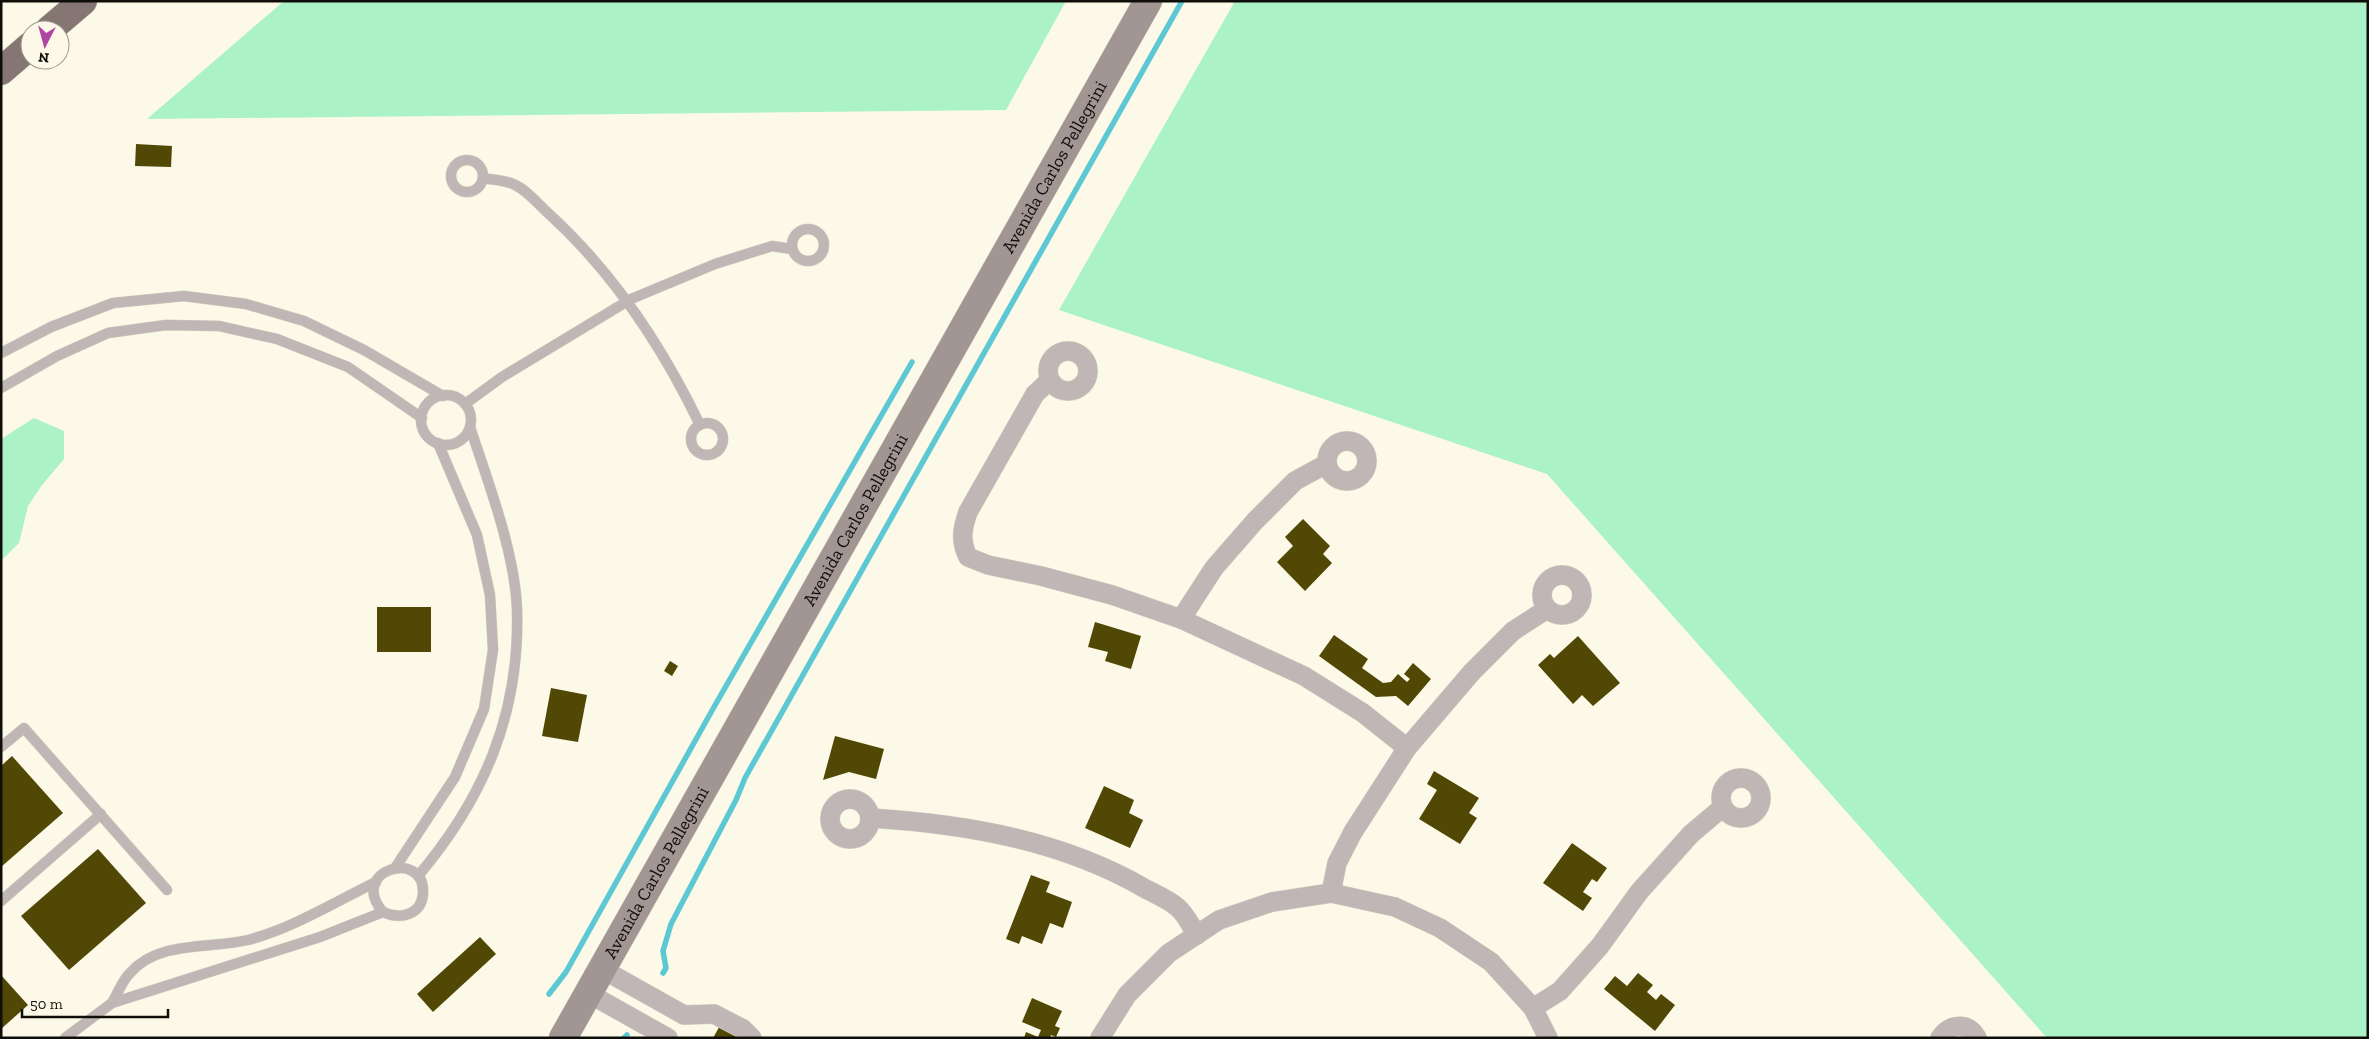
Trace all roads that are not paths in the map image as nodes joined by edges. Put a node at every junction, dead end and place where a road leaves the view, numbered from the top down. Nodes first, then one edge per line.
1 (83, 1) edge
2 (1148, 1) edge
3 (61, 20) edge
4 (20, 55) edge
5 (1, 71) edge
6 (483, 178) dead end
7 (792, 249) dead end
8 (626, 302) junction
9 (1, 353) edge
10 (1050, 380) dead end
11 (1, 388) edge
12 (443, 396) junction
13 (465, 404) junction
14 (422, 418) junction
15 (700, 425) dead end
16 (470, 427) junction
17 (438, 444) junction
18 (1326, 464) dead end
19 (1547, 608) dead end
20 (1181, 619) junction
21 (1, 747) edge
22 (1407, 748) junction
23 (1723, 807) dead end
24 (101, 814) junction
25 (871, 818) dead end
26 (395, 868) junction
27 (418, 876) junction
28 (376, 882) junction
29 (167, 890) dead end
30 (1331, 893) junction
31 (1, 901) edge
32 (383, 912) junction
33 (1197, 935) junction
34 (602, 969) junction
35 (588, 993) junction
36 (112, 1003) junction
37 (1533, 1008) junction
38 (684, 1015) junction
39 (65, 1038) edge
40 (563, 1038) edge
41 (669, 1038) edge
42 (752, 1038) edge
43 (1100, 1038) edge
44 (1548, 1038) edge
45 (1940, 1038) edge
46 (1977, 1038) edge

1 - 3 highway
2 - 34 main road, Avenida Carlos Pellegrini
4 - 5 highway
6 - 8 lane
7 - 8 lane
8 - 13 lane
8 - 15 lane
9 - 12 lane
10 - 20 street
11 - 14 lane
12 - 13 lane
12 - 14 lane
13 - 16 lane
14 - 17 lane
16 - 17 lane
16 - 27 lane
17 - 26 lane
18 - 20 street
19 - 22 street
20 - 22 street
21 - 24 lane
22 - 30 street
23 - 37 street
24 - 29 lane
24 - 31 lane
25 - 33 street
26 - 27 lane
26 - 28 lane
27 - 32 lane
28 - 32 lane
28 - 36 lane
30 - 33 street
30 - 37 street
32 - 36 lane
33 - 43 street
34 - 35 main road, Avenida Carlos Pellegrini
34 - 38 street
35 - 40 main road, Avenida Carlos Pellegrini
35 - 41 street
36 - 39 lane
37 - 44 street
38 - 41 street
38 - 42 street
45 - 46 street

